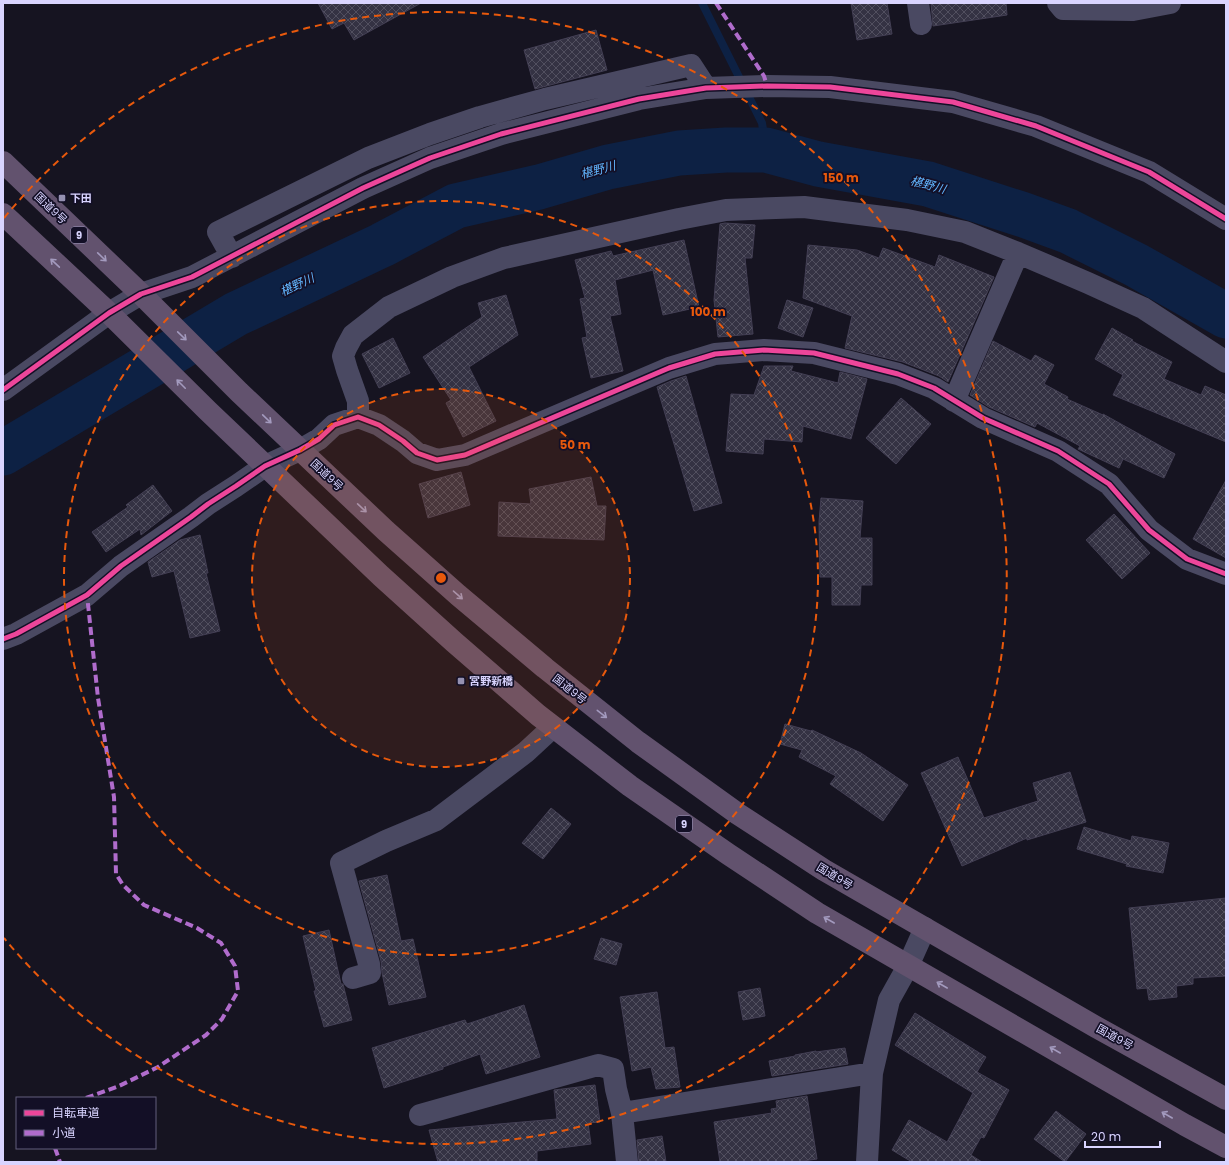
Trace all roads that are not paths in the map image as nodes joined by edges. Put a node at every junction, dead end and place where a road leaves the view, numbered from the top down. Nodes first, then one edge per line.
1 (918, 3) edge
2 (1058, 3) edge
3 (1170, 3) edge
4 (921, 24) dead end
5 (706, 88) junction
6 (3, 162) edge
7 (3, 214) edge
8 (1226, 219) edge
9 (1018, 253) junction
10 (232, 257) junction
11 (148, 302) junction
12 (109, 313) junction
13 (1226, 362) edge
14 (3, 390) edge
15 (954, 401) junction
16 (358, 417) junction
17 (300, 450) junction
18 (265, 466) junction
19 (1226, 574) edge
20 (3, 639) edge
21 (553, 727) junction
22 (925, 928) junction
23 (908, 966) junction
24 (353, 978) dead end
25 (872, 1073) junction
26 (1226, 1099) edge
27 (622, 1113) junction
28 (420, 1115) dead end
29 (1226, 1147) edge
30 (627, 1162) edge
31 (867, 1162) edge

1 - 4 street
2 - 3 street
5 - 8 street
5 - 10 street
5 - 10 street
6 -> 11 highway, 国道9号 / 9
12 -> 7 highway, 9
9 - 13 street
9 - 15 street
9 - 16 street
10 - 11 street
11 - 12 street
11 -> 17 highway, 国道9号 / 9
12 - 14 street
18 -> 12 highway, 9
15 - 16 street
15 - 19 street
16 - 17 street
17 - 18 street
17 -> 22 highway, 国道9号 / 9
18 - 20 street
18 - 21 highway, 9
23 -> 21 highway, 9
21 - 24 street
22 - 23 street
22 - 26 highway, 国道9号 / 9
23 - 25 street
29 -> 23 highway, 9
25 - 27 street
25 - 31 street
27 - 28 street
27 - 30 street

